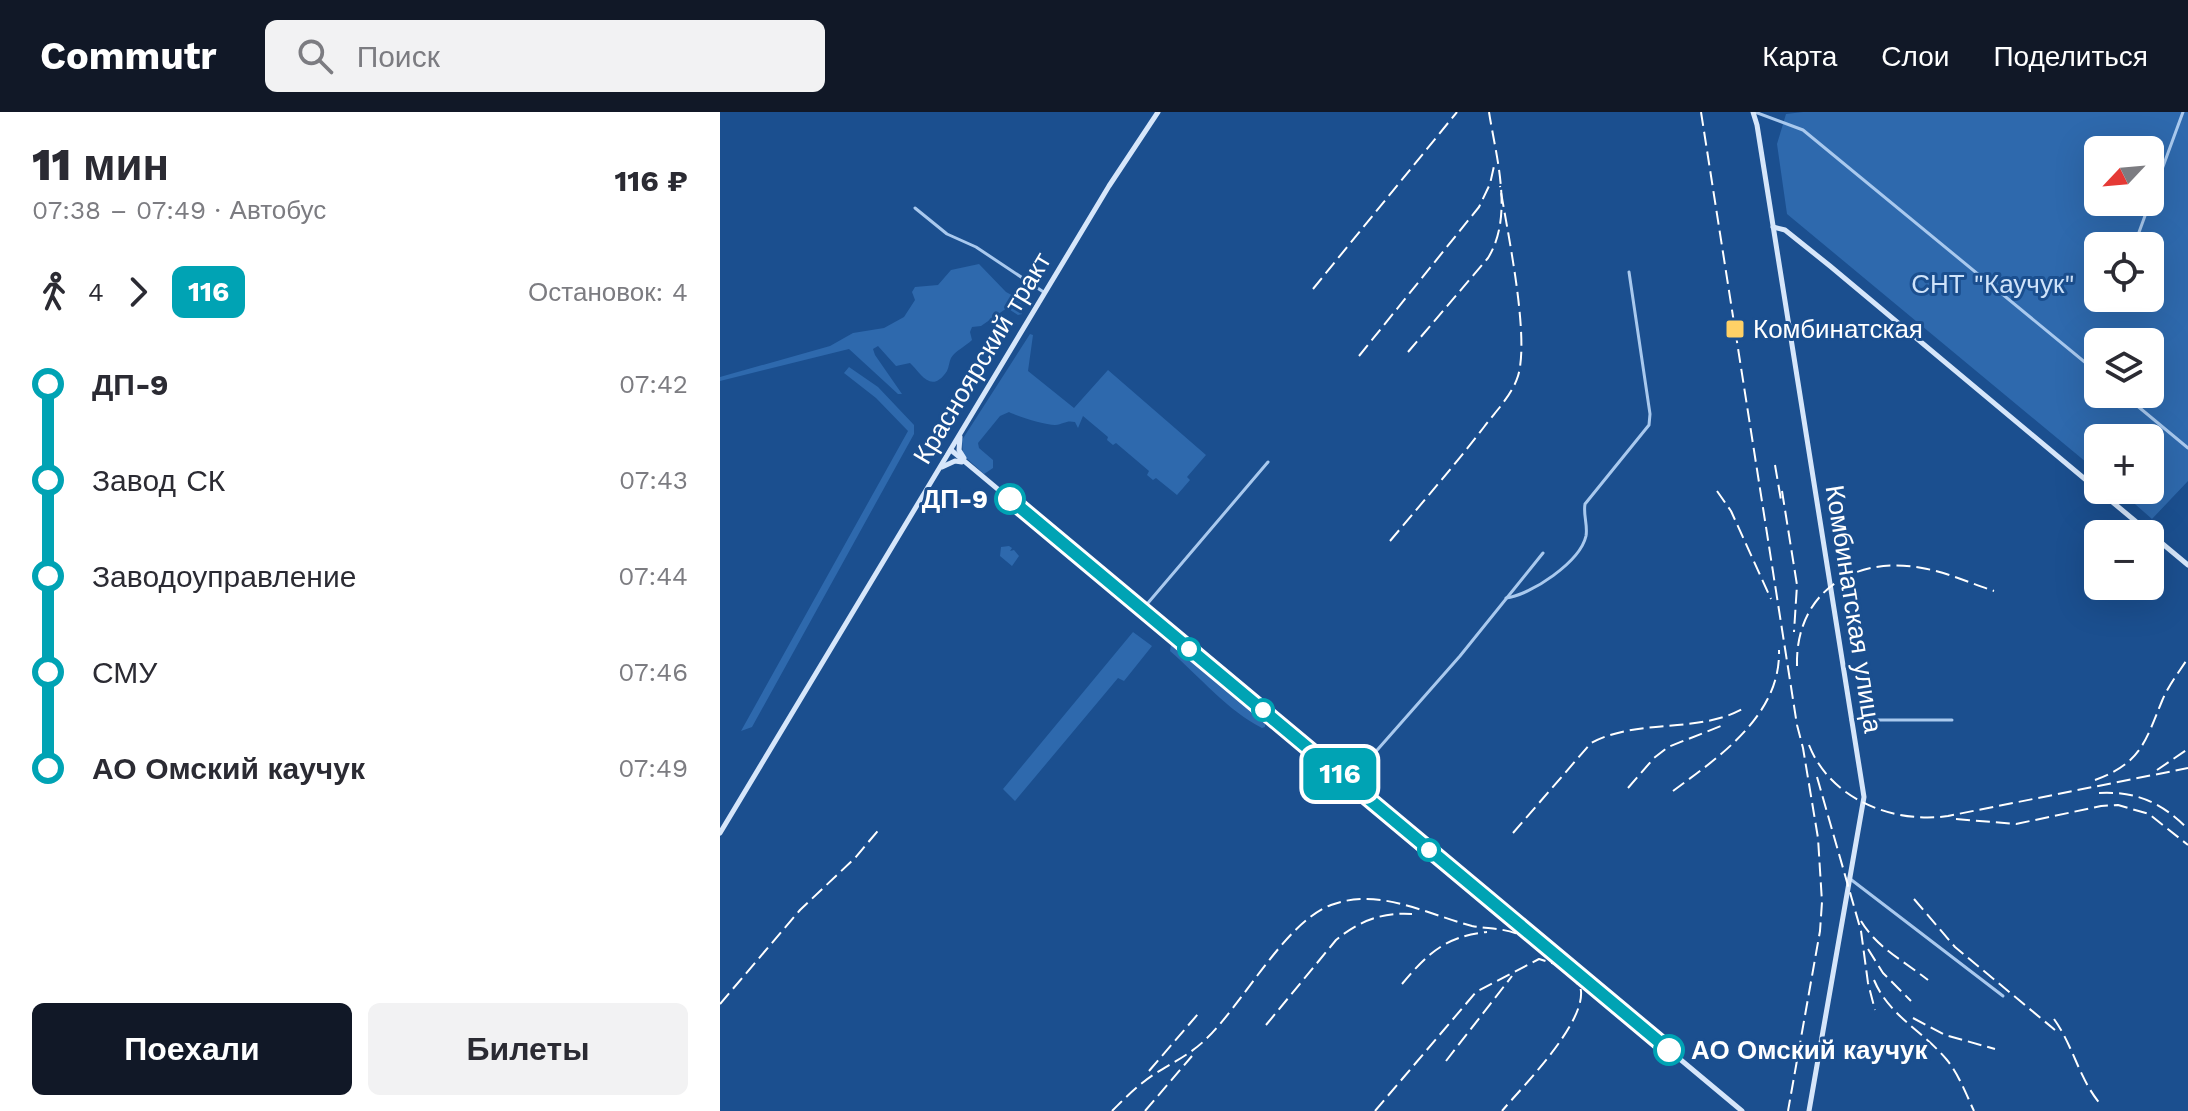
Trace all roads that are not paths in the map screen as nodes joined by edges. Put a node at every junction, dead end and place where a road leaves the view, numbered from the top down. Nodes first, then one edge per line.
1 (1158, 112) edge
2 (1754, 112) edge
3 (2183, 112) edge
4 (2164, 164) edge
5 (915, 208) dead end
6 (1773, 227) junction
7 (1629, 272) dead end
8 (1045, 293) junction
9 (2084, 361) edge
10 (2140, 408) edge
11 (962, 432) junction
12 (2188, 448) edge
13 (951, 450) junction
14 (1268, 462) dead end
15 (969, 465) junction
16 (939, 470) junction
17 (2084, 478) edge
18 (2115, 504) edge
19 (1543, 553) dead end
20 (2188, 565) edge
21 (1506, 598) junction
22 (1142, 610) junction
23 (1851, 720) junction
24 (1952, 720) dead end
25 (1349, 782) junction
26 (720, 833) edge
27 (1849, 878) junction
28 (2003, 996) dead end
29 (1742, 1111) edge
30 (1809, 1111) edge

1 - 8 main road, Красноярский тракт
2 - 6 main road, Комбинатская улица
2 - 9 street
3 - 4 street
5 - 8 street
6 - 17 main road
6 - 23 main road, Комбинатская улица
7 - 21 street
8 - 11 main road, Красноярский тракт
10 - 12 street
11 - 13 main road, Красноярский тракт
11 - 15 main road
13 - 15 main road
13 - 16 main road, Красноярский тракт
14 - 22 street
15 - 16 main road
15 - 22 main road
16 - 26 main road, Красноярский тракт
18 - 20 main road
19 - 21 street
21 - 25 street
22 - 25 main road
23 - 24 street
23 - 27 main road, Комбинатская улица
25 - 29 main road
27 - 28 street
27 - 30 main road, Комбинатская улица

